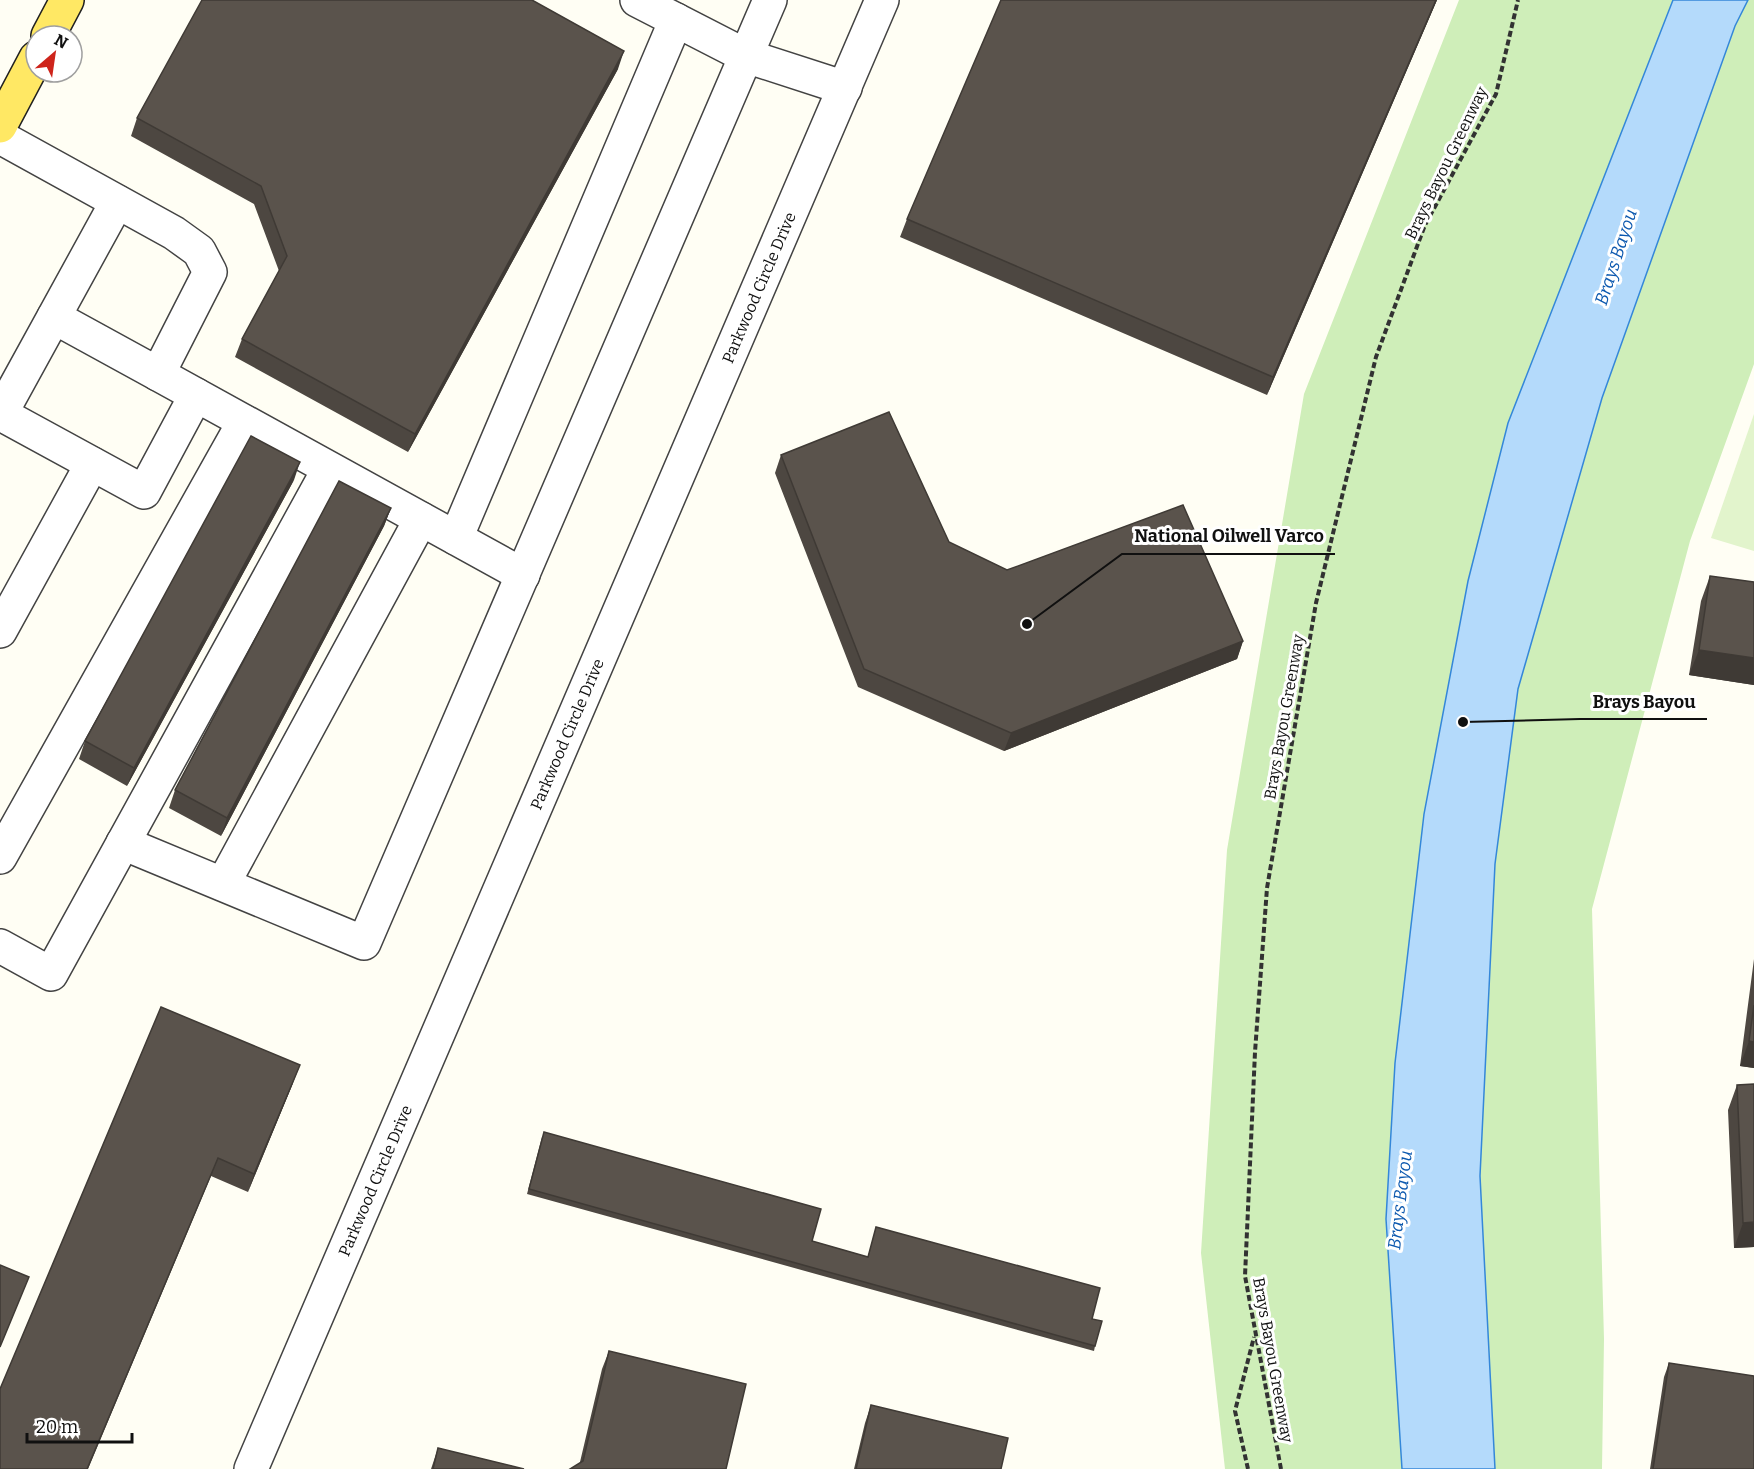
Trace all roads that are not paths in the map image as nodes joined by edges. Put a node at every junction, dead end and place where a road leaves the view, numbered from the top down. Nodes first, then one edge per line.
1 (67, 0) edge
2 (637, 0) edge
3 (770, 0) edge
4 (882, 0) edge
5 (676, 20) junction
6 (54, 24) edge
7 (746, 56) junction
8 (24, 81) edge
9 (845, 88) junction
10 (0, 126) edge
11 (0, 137) edge
12 (117, 201) junction
13 (54, 317) junction
14 (158, 374) junction
15 (196, 395) junction
16 (0, 414) edge
17 (244, 422) junction
18 (92, 464) junction
19 (330, 469) junction
20 (421, 519) junction
21 (456, 538) junction
22 (523, 575) junction
23 (0, 631) edge
24 (123, 843) junction
25 (0, 857) edge
26 (223, 884) junction
27 (0, 946) edge
28 (251, 1469) edge

1 - 6 main road
2 - 5 street
3 - 7 street
4 - 9 street, Parkwood Circle Drive
5 - 7 street
5 - 21 street
7 - 9 street
7 - 22 street
8 - 10 main road
9 - 28 street, Parkwood Circle Drive
11 - 12 street
12 - 13 street
12 - 14 street
13 - 14 street
13 - 16 street
14 - 15 street
15 - 17 street
15 - 18 street
16 - 18 street
17 - 19 street
17 - 25 street
18 - 23 street
19 - 20 street
19 - 24 street
20 - 21 street
20 - 26 street
21 - 22 street
22 - 26 street
24 - 26 street
24 - 27 street

